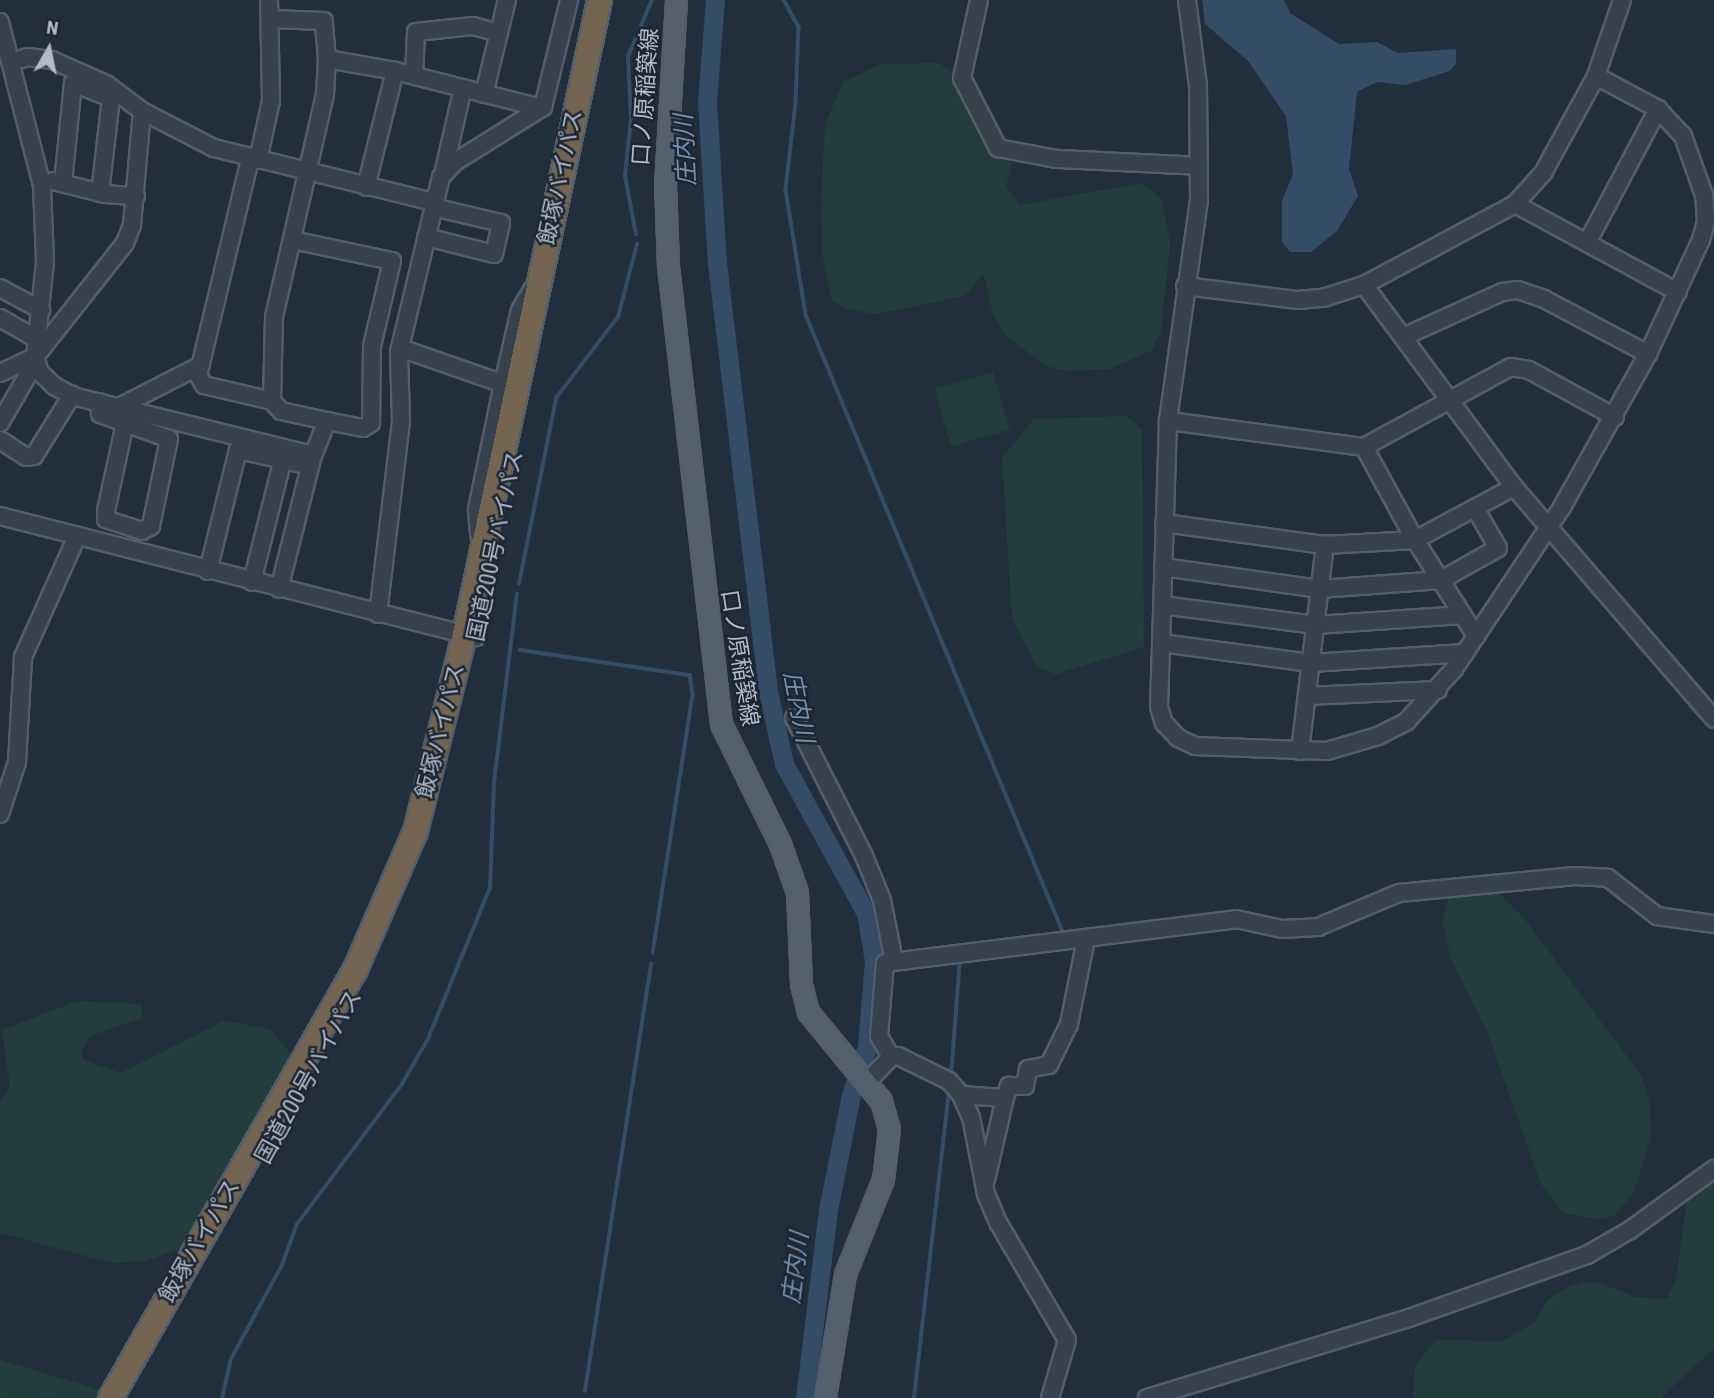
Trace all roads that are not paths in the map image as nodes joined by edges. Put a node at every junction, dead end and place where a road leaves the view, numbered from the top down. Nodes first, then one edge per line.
1 (507, 0) edge
2 (568, 0) edge
3 (599, 0) edge
4 (613, 0) edge
5 (676, 0) edge
6 (979, 0) edge
7 (1187, 0) edge
8 (1622, 0) edge
9 (268, 8) edge
10 (0, 22) edge
11 (499, 33) junction
12 (327, 60) junction
13 (12, 62) junction
14 (395, 71) junction
15 (414, 75) junction
16 (1596, 76) junction
17 (74, 77) junction
18 (463, 88) junction
19 (484, 94) junction
20 (541, 108) junction
21 (1658, 109) junction
22 (142, 111) junction
23 (254, 159) junction
24 (1199, 166) junction
25 (444, 170) junction
26 (307, 173) junction
27 (40, 178) junction
28 (63, 183) junction
29 (366, 187) junction
30 (100, 193) junction
31 (136, 196) junction
32 (433, 204) junction
33 (1515, 204) junction
34 (426, 237) junction
35 (292, 240) junction
36 (1587, 243) junction
37 (1364, 285) junction
38 (1185, 286) junction
39 (0, 288) edge
40 (1678, 292) junction
41 (41, 310) junction
42 (0, 318) edge
43 (1403, 337) junction
44 (37, 339) junction
45 (400, 348) junction
46 (1647, 354) junction
47 (36, 359) junction
48 (201, 365) junction
49 (0, 373) edge
50 (509, 386) junction
51 (72, 395) junction
52 (1450, 399) junction
53 (272, 401) junction
54 (99, 402) junction
55 (119, 407) junction
56 (1615, 417) junction
57 (327, 421) junction
58 (1168, 421) junction
59 (0, 423) edge
60 (125, 423) dead end
61 (0, 440) edge
62 (1364, 447) junction
63 (283, 460) junction
64 (311, 460) junction
65 (1514, 487) junction
66 (1475, 508) junction
67 (0, 516) edge
68 (1164, 523) junction
69 (1547, 527) junction
70 (76, 536) junction
71 (1415, 540) junction
72 (1325, 545) junction
73 (1163, 567) junction
74 (208, 570) junction
75 (1441, 580) junction
76 (252, 582) junction
77 (279, 589) junction
78 (1320, 589) junction
79 (1162, 605) junction
80 (378, 614) junction
81 (1463, 615) junction
82 (1316, 625) junction
83 (470, 636) junction
84 (1476, 636) junction
85 (1161, 643) junction
86 (1465, 653) junction
87 (1311, 663) junction
88 (1438, 690) junction
89 (1307, 696) junction
90 (794, 718) dead end
91 (1714, 719) edge
92 (1300, 751) junction
93 (0, 814) edge
94 (1714, 924) edge
95 (1086, 939) junction
96 (894, 961) junction
97 (891, 1057) junction
98 (867, 1082) junction
99 (961, 1095) junction
100 (1006, 1098) junction
101 (1714, 1169) edge
102 (984, 1184) junction
103 (110, 1398) edge
104 (127, 1398) edge
105 (825, 1398) edge
106 (1050, 1398) edge
107 (1147, 1398) edge

1 - 11 street
2 - 20 street
3 - 50 highway, 飯塚バイパス
4 - 83 highway, 国道200号バイパス
5 - 98 main road, 口ノ原稲築線
6 - 24 street
7 - 24 street
8 - 16 street
9 - 12 street
9 - 23 street
10 - 13 street
11 - 15 street
11 - 19 street
12 - 14 street
12 - 26 street
13 - 17 street
13 - 27 street
14 - 15 street
14 - 29 street
15 - 18 street
16 - 21 street
16 - 33 street
17 - 22 street
17 - 28 street
17 - 30 street
18 - 19 street
18 - 25 street
19 - 20 street
20 - 25 street
21 - 36 street
21 - 40 street
22 - 23 street
22 - 31 street
23 - 26 street
23 - 48 street
24 - 38 street
25 - 32 street
26 - 29 street
26 - 35 street
27 - 28 street
27 - 41 street
28 - 30 street
29 - 32 street
30 - 31 street
31 - 47 street
32 - 34 street
32 - 34 street
33 - 36 street
33 - 37 street
34 - 45 street
35 - 53 street
35 - 57 street
36 - 40 street
37 - 38 street
37 - 43 street
38 - 58 street
39 - 41 street
40 - 46 street
41 - 44 street
42 - 44 street
43 - 46 street
43 - 52 street
44 - 47 street
45 - 50 street
45 - 80 street
46 - 56 street
47 - 49 street
47 - 51 street
47 - 59 street
48 - 53 street
48 - 55 street
50 - 83 highway, 飯塚バイパス
51 - 54 street
51 - 61 street
52 - 56 street
52 - 62 street
52 - 65 street
53 - 57 street
54 - 55 street
54 - 60 street
55 - 64 street
56 - 69 street
57 - 64 street
58 - 62 street
58 - 68 street
62 - 71 street
63 - 64 street
63 - 74 street
63 - 76 street
64 - 77 street
65 - 66 street
65 - 69 street
66 - 71 street
66 - 75 street
67 - 70 street
68 - 72 street
68 - 73 street
69 - 84 street
69 - 91 street
70 - 74 street
70 - 93 street
71 - 72 street
71 - 75 street
72 - 78 street
73 - 78 street
73 - 79 street
74 - 76 street
75 - 78 street
75 - 81 street
76 - 77 street
77 - 80 street
78 - 82 street
79 - 82 street
79 - 85 street
80 - 83 street
81 - 82 street
81 - 84 street
82 - 87 street
83 - 103 highway, 飯塚バイパス
83 - 104 highway, 国道200号バイパス
84 - 86 street
85 - 87 street
85 - 92 street
86 - 87 street
86 - 88 street
87 - 89 street
88 - 89 street
88 - 92 street
89 - 92 street
90 - 96 street
94 - 95 street
95 - 96 street
95 - 100 street
96 - 97 street
97 - 98 street
97 - 99 street
98 - 105 main road, 口ノ原稲築線
99 - 100 street
99 - 102 street
100 - 102 street
101 - 107 street
102 - 106 street

